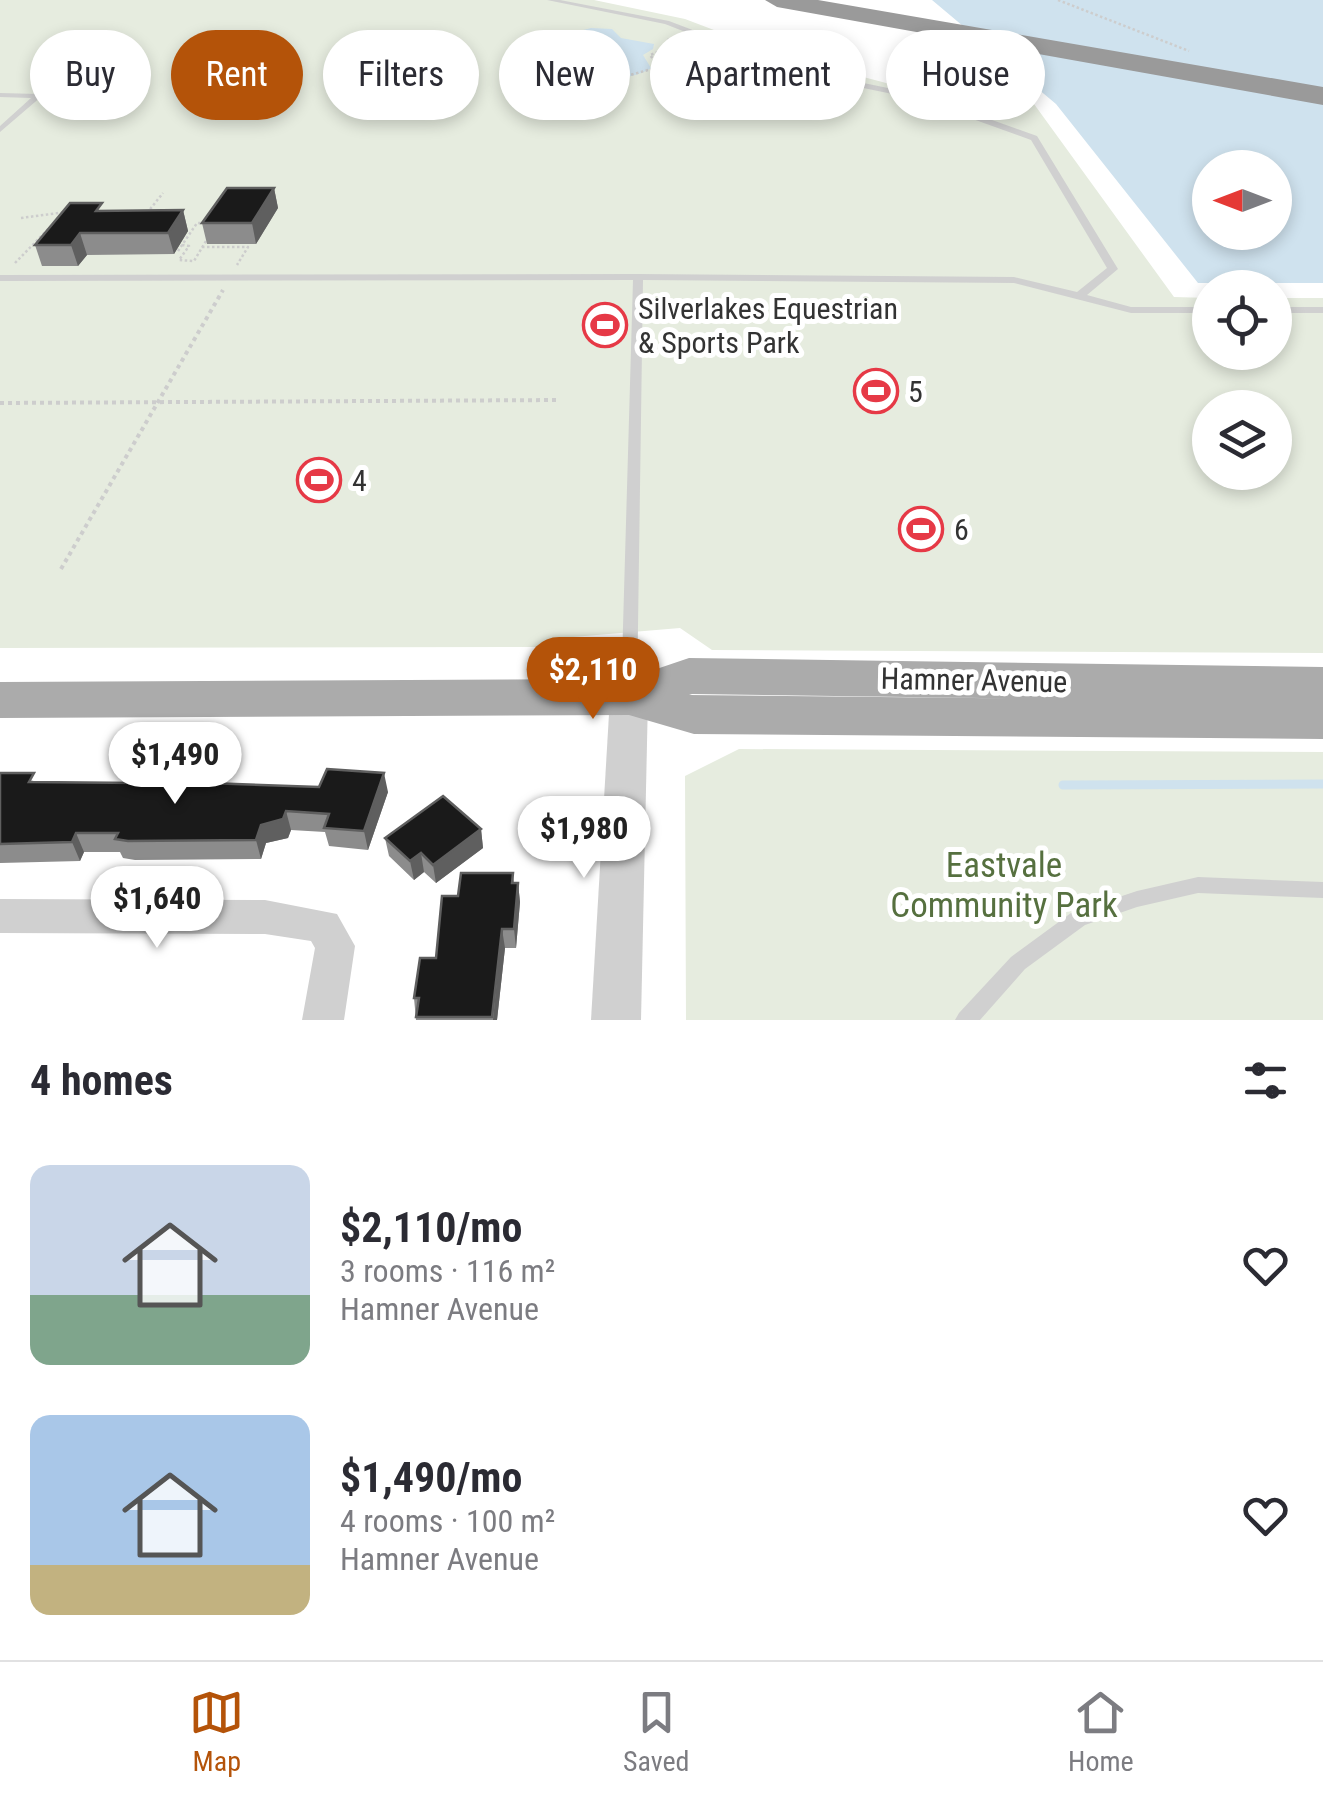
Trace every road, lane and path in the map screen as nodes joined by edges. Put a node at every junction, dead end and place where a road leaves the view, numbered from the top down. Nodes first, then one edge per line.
1 (550, 0) edge
2 (777, 0) edge
3 (805, 0) edge
4 (836, 0) edge
5 (864, 0) edge
6 (1058, 0) edge
7 (915, 17) junction
8 (688, 30) edge
9 (1194, 53) dead end
10 (866, 86) edge
11 (1323, 86) edge
12 (0, 95) edge
13 (0, 130) edge
14 (163, 193) dead end
15 (64, 212) junction
16 (74, 212) edge
17 (144, 216) edge
18 (21, 218) dead end
19 (216, 223) edge
20 (174, 230) edge
21 (193, 230) junction
22 (44, 233) junction
23 (56, 233) edge
24 (210, 235) edge
25 (182, 245) junction
26 (202, 247) junction
27 (178, 250) dead end
28 (10, 268) dead end
29 (0, 278) edge
30 (230, 278) junction
31 (638, 278) junction
32 (1079, 296) junction
33 (1192, 310) edge
34 (1292, 310) edge
35 (1323, 310) edge
36 (560, 400) dead end
37 (0, 403) edge
38 (157, 403) junction
39 (60, 570) dead end
40 (1323, 686) edge
41 (629, 697) junction
42 (0, 700) edge
43 (1323, 720) edge
44 (1323, 890) edge
45 (0, 916) edge
46 (323, 1020) edge
47 (616, 1020) edge
48 (966, 1020) edge

1 - 8 lane
2 - 7 highway
3 - 7 highway
4 - 7 highway
5 - 7 highway
6 - 9 path
7 - 11 highway
10 - 32 lane
12 - 13 lane
14 - 17 path
15 - 16 path
15 - 18 path
15 - 22 path
19 - 21 path
20 - 21 path
21 - 25 path
22 - 23 path
22 - 28 path
24 - 26 path
25 - 26 path
25 - 27 path
26 - 30 path
29 - 30 lane
30 - 31 lane
30 - 38 path
31 - 32 lane
31 - 41 lane
32 - 33 lane
34 - 35 lane
36 - 38 path
37 - 38 path
38 - 39 path
40 - 41 main road, Hamner Avenue
41 - 42 main road, Hamner Avenue
41 - 43 main road, Hamner Avenue
41 - 47 street
44 - 48 lane
45 - 46 street

